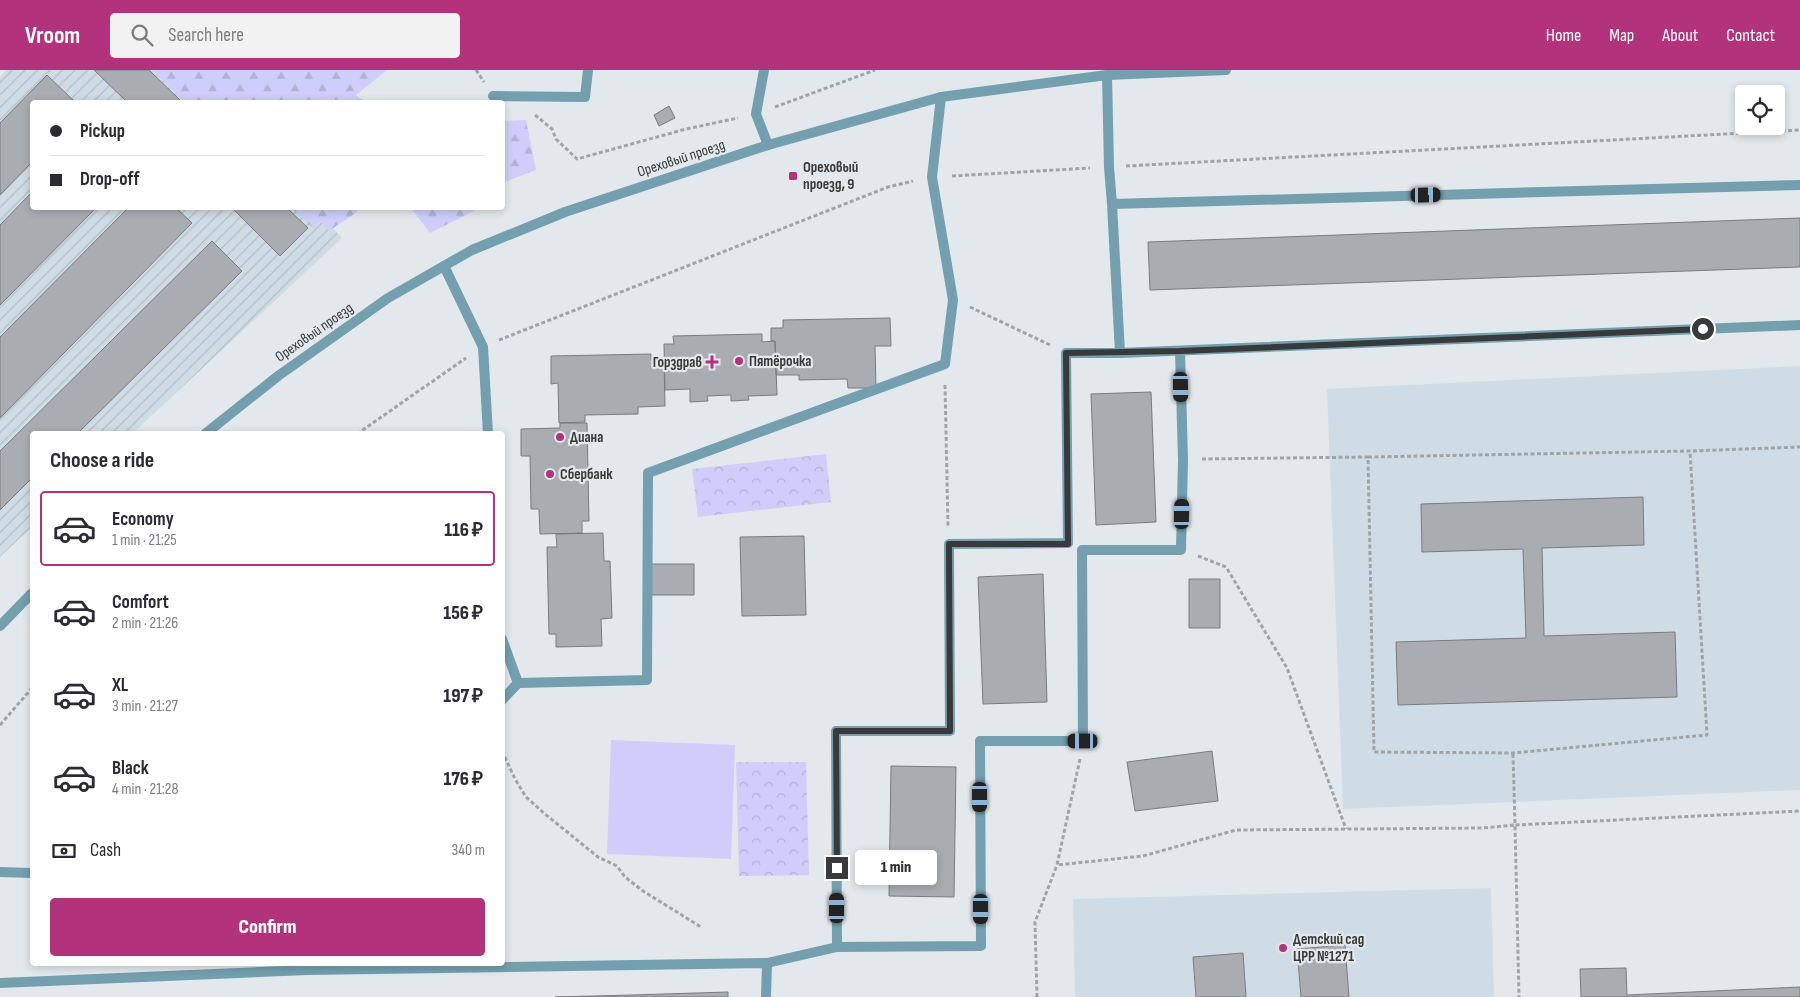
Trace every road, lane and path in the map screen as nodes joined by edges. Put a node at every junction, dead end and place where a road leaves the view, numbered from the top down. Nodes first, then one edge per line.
1 (588, 70) edge
2 (764, 70) edge
3 (1226, 70) edge
4 (1107, 75) junction
5 (492, 96) dead end
6 (527, 96) junction
7 (941, 97) junction
8 (1800, 130) edge
9 (768, 145) junction
10 (612, 150) dead end
11 (1109, 167) junction
12 (932, 177) junction
13 (1800, 185) edge
14 (1112, 204) junction
15 (444, 266) junction
16 (953, 300) junction
17 (1800, 324) edge
18 (483, 347) junction
19 (1180, 351) junction
20 (1066, 353) junction
21 (1120, 353) junction
22 (945, 364) junction
23 (209, 431) edge
24 (362, 431) edge
25 (488, 431) edge
26 (1800, 447) edge
27 (1690, 452) junction
28 (1368, 456) junction
29 (1183, 460) junction
30 (949, 544) junction
31 (1181, 550) junction
32 (30, 595) edge
33 (0, 626) edge
34 (505, 647) edge
35 (518, 683) junction
36 (30, 690) edge
37 (505, 697) edge
38 (0, 725) edge
39 (1083, 741) junction
40 (1513, 753) junction
41 (505, 757) edge
42 (1800, 811) edge
43 (1515, 825) junction
44 (1346, 829) junction
45 (1057, 865) junction
46 (0, 872) edge
47 (30, 873) edge
48 (700, 927) dead end
49 (837, 947) junction
50 (767, 963) junction
51 (0, 983) edge
52 (766, 997) edge
53 (1037, 997) edge
54 (1519, 997) edge

1 - 6 street
2 - 9 street
3 - 4 street, Ореховый проезд
4 - 7 street, Ореховый проезд
4 - 11 street
5 - 6 street
6 - 10 path
7 - 9 street, Ореховый проезд
7 - 12 street
8 - 11 path
9 - 15 street, Ореховый проезд
11 - 12 path
11 - 14 street
12 - 16 street
12 - 18 path
13 - 14 street
14 - 21 street
15 - 18 street
15 - 23 street, Ореховый проезд
16 - 20 path
16 - 22 street
17 - 19 street
18 - 24 path
18 - 25 street
19 - 21 street
19 - 29 street
20 - 21 street
20 - 30 street
22 - 30 path
22 - 35 street
26 - 27 path
27 - 28 path
27 - 40 path
28 - 29 path
28 - 40 path
29 - 31 street
30 - 49 street
31 - 39 street
31 - 44 path
32 - 33 street
34 - 35 street
35 - 37 street
36 - 38 path
39 - 45 path
39 - 49 street
40 - 43 path
41 - 48 path
42 - 43 path
43 - 44 path
43 - 54 path
44 - 45 path
45 - 53 path
46 - 47 street
49 - 50 street
50 - 51 street
50 - 52 street

